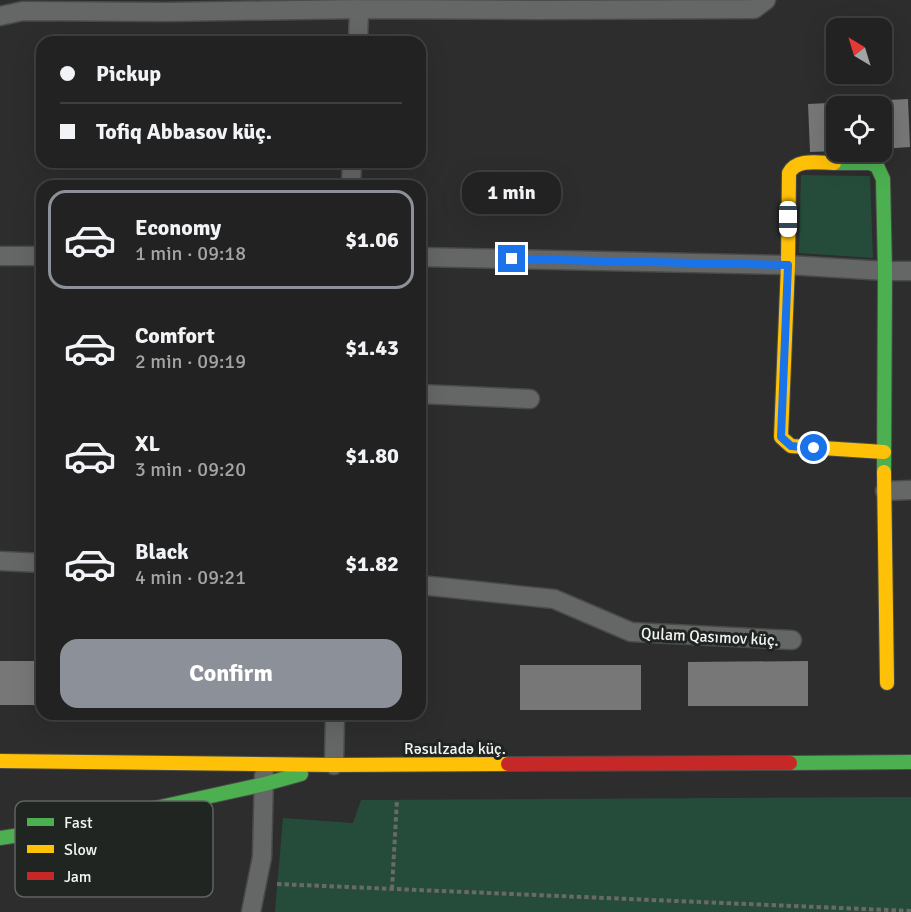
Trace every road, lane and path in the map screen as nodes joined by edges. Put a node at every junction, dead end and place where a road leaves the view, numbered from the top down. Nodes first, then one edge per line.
1 (766, 0) edge
2 (535, 5) edge
3 (360, 9) junction
4 (0, 16) edge
5 (358, 36) edge
6 (0, 256) edge
7 (36, 256) edge
8 (426, 257) edge
9 (788, 265) junction
10 (885, 271) junction
11 (911, 271) edge
12 (426, 394) edge
13 (530, 399) dead end
14 (884, 452) junction
15 (911, 490) edge
16 (885, 491) junction
17 (0, 561) edge
18 (36, 563) edge
19 (426, 586) edge
20 (792, 640) dead end
21 (887, 683) dead end
22 (335, 720) edge
23 (0, 761) edge
24 (911, 762) edge
25 (264, 764) junction
26 (334, 765) junction
27 (265, 784) junction
28 (397, 800) dead end
29 (188, 801) edge
30 (15, 836) edge
31 (0, 838) edge
32 (278, 884) dead end
33 (392, 889) junction
34 (911, 911) edge
35 (251, 912) edge

1 - 2 street
2 - 3 street
3 - 4 street
3 - 5 street
6 - 7 street
8 - 9 street
9 - 10 street
9 - 10 street
9 - 14 street
10 - 11 street
10 - 14 street
12 - 13 street
14 - 16 street
15 - 16 street
16 - 21 street
17 - 18 street
19 - 20 street, Qulam Qasımov küç.
22 - 26 street
23 - 25 street, Rəsulzadə küç.
24 - 26 street, Rəsulzadə küç.
25 - 26 street, Rəsulzadə küç.
25 - 27 street
26 - 27 street
27 - 29 street
27 - 35 street
28 - 33 path
30 - 31 street
32 - 33 path
33 - 34 path

